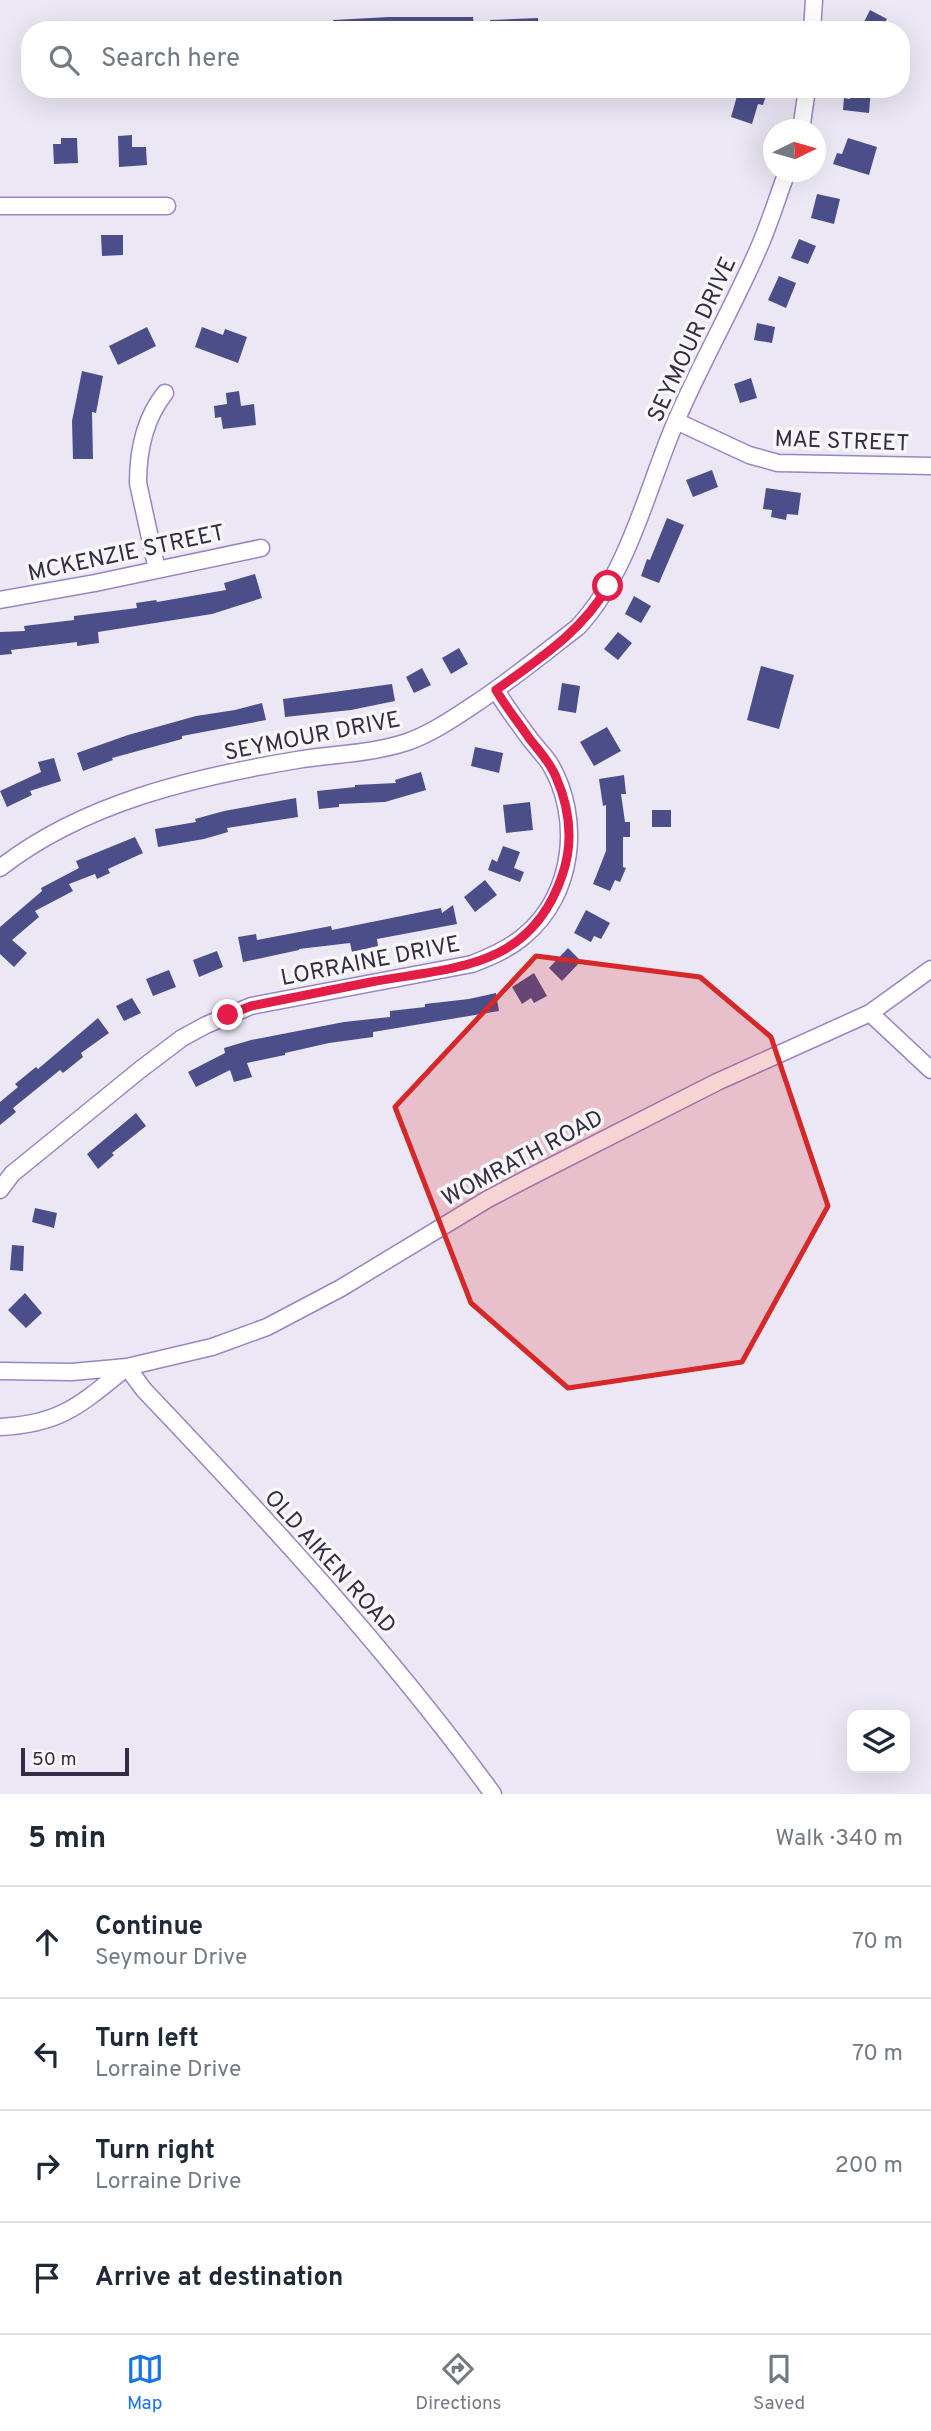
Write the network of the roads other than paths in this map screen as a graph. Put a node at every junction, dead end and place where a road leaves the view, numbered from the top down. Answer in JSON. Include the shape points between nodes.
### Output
{"nodes":[{"id":1,"x":814,"y":0,"type":"edge"},
{"id":2,"x":813,"y":21,"type":"edge"},
{"id":3,"x":806,"y":98,"type":"edge"},
{"id":4,"x":803,"y":119,"type":"edge"},
{"id":5,"x":783,"y":182,"type":"edge"},
{"id":6,"x":0,"y":206,"type":"edge"},
{"id":7,"x":167,"y":206,"type":"dead end"},
{"id":8,"x":165,"y":393,"type":"dead end"},
{"id":9,"x":676,"y":421,"type":"junction"},
{"id":10,"x":931,"y":466,"type":"edge"},
{"id":11,"x":261,"y":548,"type":"dead end"},
{"id":12,"x":157,"y":570,"type":"junction"},
{"id":13,"x":0,"y":600,"type":"edge"},
{"id":14,"x":496,"y":690,"type":"junction"},
{"id":15,"x":0,"y":868,"type":"edge"},
{"id":16,"x":931,"y":969,"type":"edge"},
{"id":17,"x":870,"y":1013,"type":"junction"},
{"id":18,"x":931,"y":1070,"type":"edge"},
{"id":19,"x":0,"y":1190,"type":"edge"},
{"id":20,"x":127,"y":1367,"type":"junction"},
{"id":21,"x":0,"y":1371,"type":"edge"},
{"id":22,"x":0,"y":1427,"type":"edge"},
{"id":23,"x":493,"y":1794,"type":"edge"}],
"edges":[{"from":1,"to":2,"type":"street"},
{"from":3,"to":4,"type":"street"},
{"from":5,"to":9,"type":"street","name":"SEYMOUR DRIVE","via":[[758,250]]},
{"from":6,"to":7,"type":"street"},
{"from":8,"to":12,"type":"street","via":[[150,415],[138,472]]},
{"from":9,"to":10,"type":"street","name":"MAE STREET","via":[[748,455],[778,463]]},
{"from":9,"to":14,"type":"street","name":"SEYMOUR DRIVE","via":[[644,509],[600,601],[578,627]]},
{"from":11,"to":12,"type":"street","name":"MCKENZIE STREET"},
{"from":12,"to":13,"type":"street","name":"MCKENZIE STREET"},
{"from":14,"to":15,"type":"street","name":"SEYMOUR DRIVE","via":[[407,742],[199,780],[99,811],[46,836]]},
{"from":14,"to":19,"type":"street","name":"LORRAINE DRIVE","via":[[551,765],[569,820],[565,868],[555,898],[526,935],[472,964],[251,1006],[206,1025],[110,1094],[12,1174]]},
{"from":16,"to":17,"type":"street","name":"WOMRATH ROAD"},
{"from":17,"to":18,"type":"street"},
{"from":17,"to":20,"type":"street","name":"WOMRATH ROAD","via":[[717,1082],[488,1199],[267,1327],[212,1347]]},
{"from":20,"to":21,"type":"street","name":"WOMRATH ROAD"},
{"from":20,"to":22,"type":"street","via":[[60,1415],[30,1425]]},
{"from":20,"to":23,"type":"street","name":"OLD AIKEN ROAD","via":[[351,1616]]}]}
